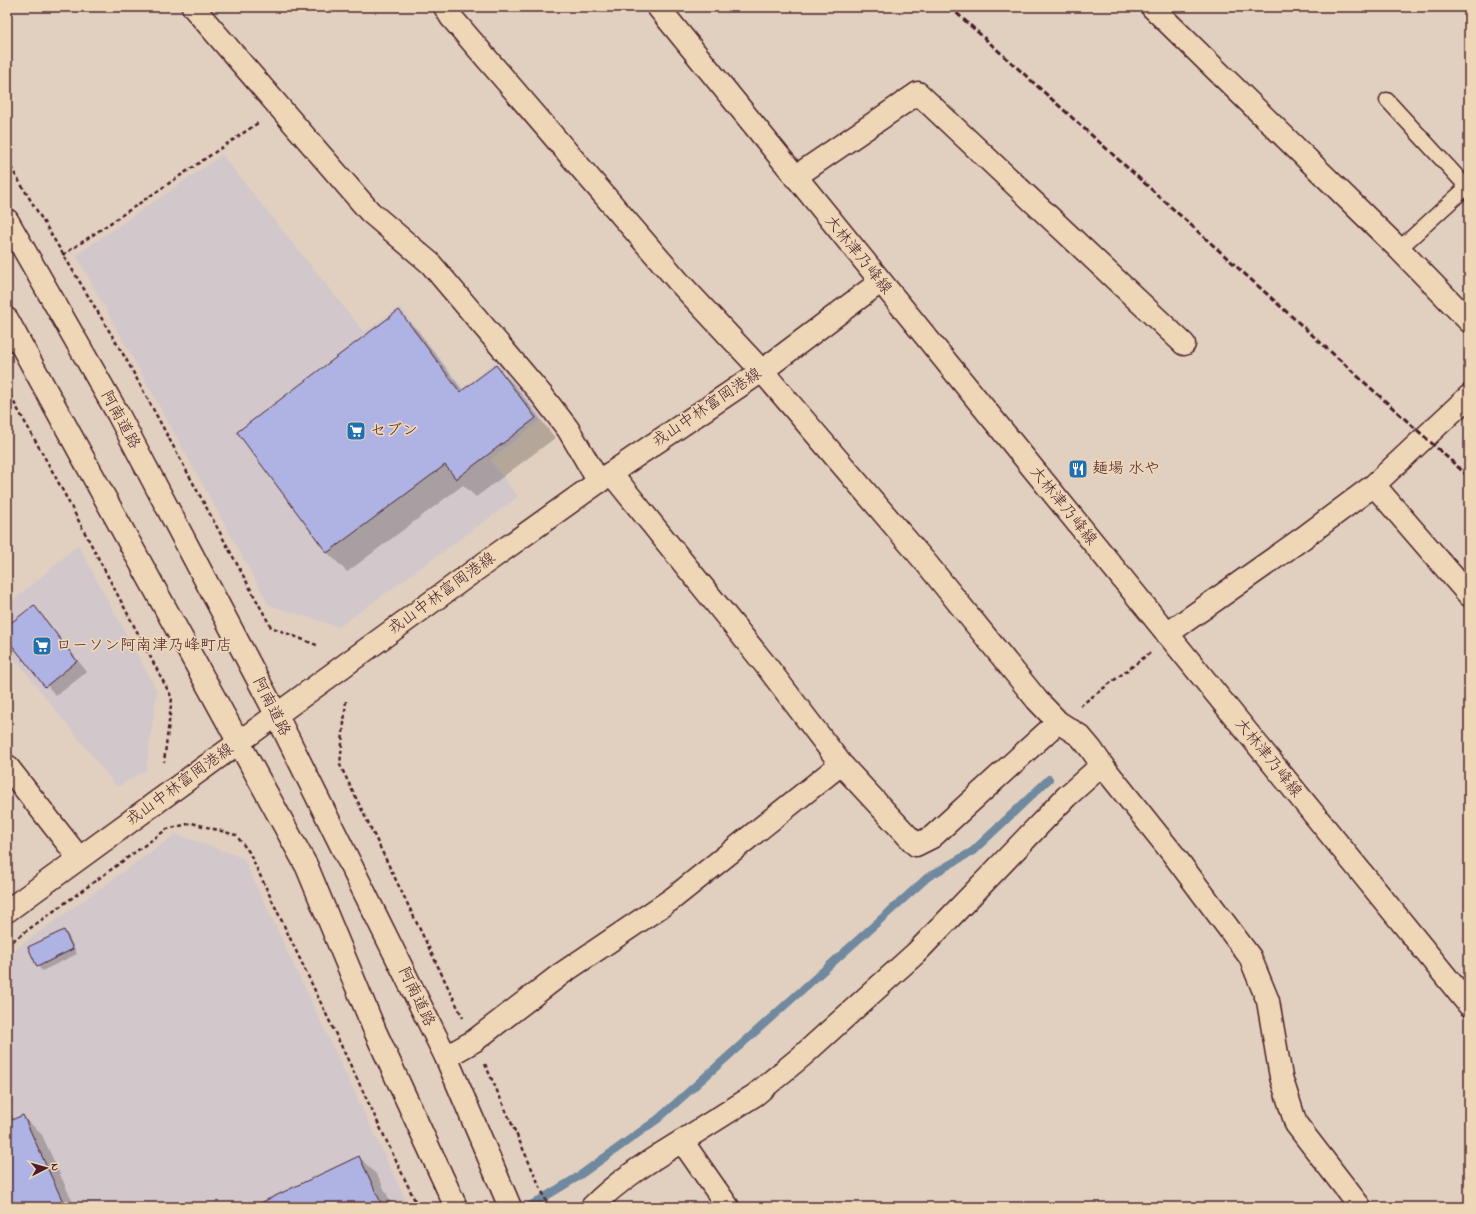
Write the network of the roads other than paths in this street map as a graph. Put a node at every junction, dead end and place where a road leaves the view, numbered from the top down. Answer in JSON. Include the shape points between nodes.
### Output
{"nodes":[{"id":1,"x":193,"y":7,"type":"edge"},
{"id":2,"x":445,"y":7,"type":"edge"},
{"id":3,"x":658,"y":7,"type":"edge"},
{"id":4,"x":1152,"y":7,"type":"edge"},
{"id":5,"x":1387,"y":100,"type":"dead end"},
{"id":6,"x":795,"y":176,"type":"junction"},
{"id":7,"x":7,"y":220,"type":"edge"},
{"id":8,"x":1399,"y":249,"type":"junction"},
{"id":9,"x":880,"y":282,"type":"junction"},
{"id":10,"x":7,"y":319,"type":"edge"},
{"id":11,"x":1469,"y":321,"type":"edge"},
{"id":12,"x":1184,"y":344,"type":"dead end"},
{"id":13,"x":762,"y":371,"type":"junction"},
{"id":14,"x":1469,"y":396,"type":"edge"},
{"id":15,"x":605,"y":477,"type":"junction"},
{"id":16,"x":1374,"y":484,"type":"junction"},
{"id":17,"x":1469,"y":595,"type":"edge"},
{"id":18,"x":1167,"y":634,"type":"junction"},
{"id":19,"x":276,"y":714,"type":"junction"},
{"id":20,"x":1058,"y":722,"type":"junction"},
{"id":21,"x":239,"y":743,"type":"junction"},
{"id":22,"x":842,"y":764,"type":"junction"},
{"id":23,"x":1102,"y":765,"type":"junction"},
{"id":24,"x":7,"y":766,"type":"edge"},
{"id":25,"x":79,"y":858,"type":"junction"},
{"id":26,"x":7,"y":911,"type":"edge"},
{"id":27,"x":1469,"y":1005,"type":"edge"},
{"id":28,"x":446,"y":1057,"type":"junction"},
{"id":29,"x":682,"y":1141,"type":"junction"},
{"id":30,"x":506,"y":1198,"type":"edge"},
{"id":31,"x":456,"y":1207,"type":"edge"},
{"id":32,"x":592,"y":1207,"type":"edge"},
{"id":33,"x":728,"y":1207,"type":"edge"},
{"id":34,"x":1360,"y":1207,"type":"edge"}],
"edges":[{"from":1,"to":15,"type":"main road","via":[[370,212],[430,263],[531,382]]},
{"from":2,"to":13,"type":"main road","via":[[678,281]]},
{"from":3,"to":6,"type":"main road","name":"大林津乃峰線"},
{"from":4,"to":8,"type":"main road"},
{"from":5,"to":8,"type":"lane","via":[[1467,187]]},
{"from":6,"to":9,"type":"main road","name":"大林津乃峰線"},
{"from":6,"to":12,"type":"main road","via":[[918,93]]},
{"from":7,"to":19,"type":"main road","name":"阿南道路","via":[[118,414]]},
{"from":8,"to":11,"type":"main road"},
{"from":9,"to":13,"type":"main road","name":"戎山中林富岡港線"},
{"from":9,"to":18,"type":"main road","name":"大林津乃峰線"},
{"from":10,"to":21,"type":"main road"},
{"from":13,"to":15,"type":"main road","name":"戎山中林富岡港線"},
{"from":13,"to":20,"type":"main road"},
{"from":14,"to":16,"type":"main road"},
{"from":15,"to":19,"type":"main road","name":"戎山中林富岡港線"},
{"from":15,"to":22,"type":"main road","via":[[768,668]]},
{"from":16,"to":17,"type":"main road"},
{"from":16,"to":18,"type":"main road","via":[[1303,538]]},
{"from":18,"to":27,"type":"main road","name":"大林津乃峰線"},
{"from":19,"to":21,"type":"main road","name":"戎山中林富岡港線"},
{"from":19,"to":28,"type":"main road","name":"阿南道路"},
{"from":20,"to":22,"type":"main road","via":[[932,837],[916,845]]},
{"from":20,"to":23,"type":"main road","via":[[1080,736]]},
{"from":21,"to":25,"type":"main road","name":"戎山中林富岡港線"},
{"from":21,"to":31,"type":"main road","via":[[307,867],[376,1031]]},
{"from":22,"to":28,"type":"main road","via":[[672,899],[561,974],[474,1041]]},
{"from":23,"to":29,"type":"main road","via":[[1066,796],[916,953],[802,1056],[755,1095]]},
{"from":23,"to":34,"type":"main road","via":[[1250,957],[1268,1001],[1281,1076],[1296,1124]]},
{"from":24,"to":25,"type":"main road"},
{"from":25,"to":26,"type":"main road","name":"戎山中林富岡港線"},
{"from":28,"to":30,"type":"main road","name":"阿南道路"},
{"from":29,"to":32,"type":"main road","via":[[641,1166]]},
{"from":29,"to":33,"type":"main road"}]}
